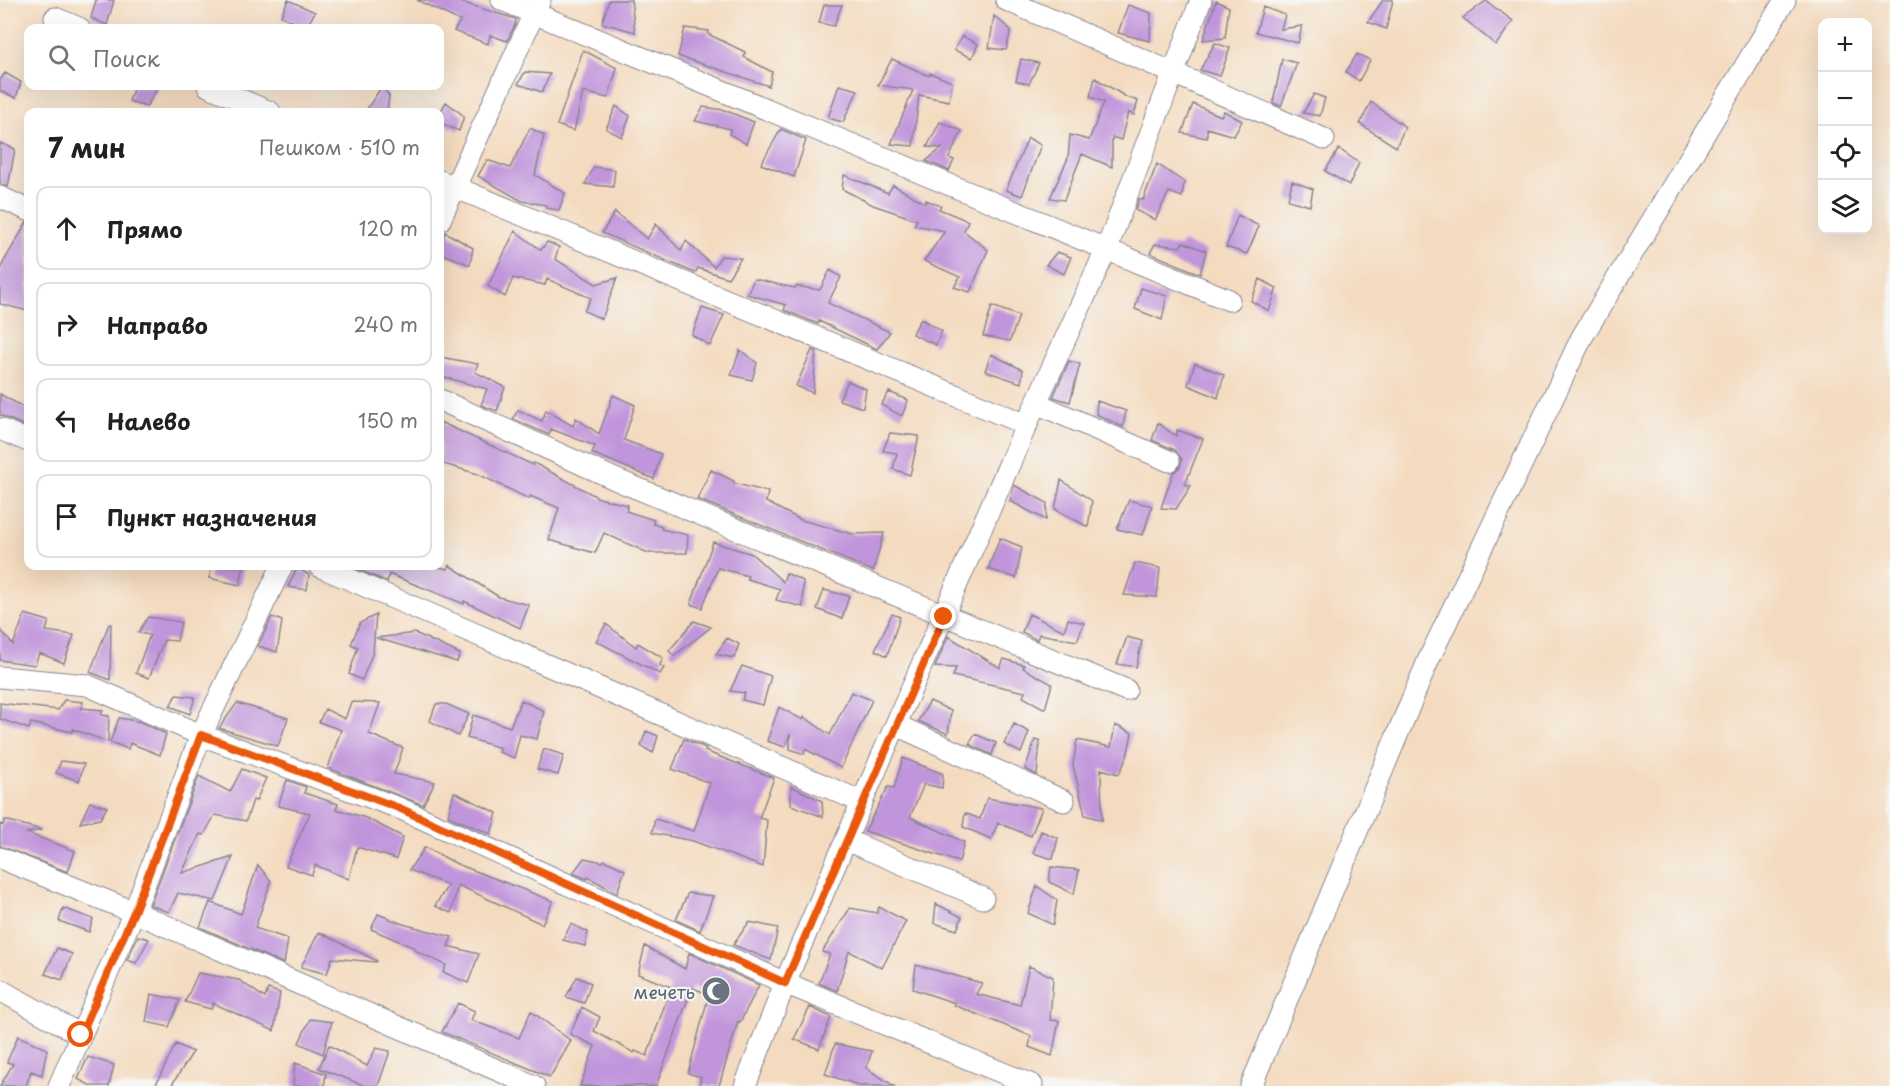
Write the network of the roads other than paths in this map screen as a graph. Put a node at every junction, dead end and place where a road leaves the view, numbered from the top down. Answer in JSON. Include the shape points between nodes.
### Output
{"nodes":[{"id":1,"x":502,"y":0,"type":"edge"},
{"id":2,"x":1006,"y":0,"type":"edge"},
{"id":3,"x":1201,"y":0,"type":"edge"},
{"id":4,"x":1785,"y":0,"type":"edge"},
{"id":5,"x":537,"y":7,"type":"edge"},
{"id":6,"x":55,"y":18,"type":"dead end"},
{"id":7,"x":69,"y":24,"type":"edge"},
{"id":8,"x":1172,"y":71,"type":"junction"},
{"id":9,"x":218,"y":90,"type":"edge"},
{"id":10,"x":260,"y":108,"type":"edge"},
{"id":11,"x":1324,"y":139,"type":"dead end"},
{"id":12,"x":448,"y":184,"type":"edge"},
{"id":13,"x":0,"y":197,"type":"edge"},
{"id":14,"x":444,"y":202,"type":"edge"},
{"id":15,"x":24,"y":208,"type":"edge"},
{"id":16,"x":1107,"y":248,"type":"junction"},
{"id":17,"x":1229,"y":300,"type":"dead end"},
{"id":18,"x":444,"y":402,"type":"edge"},
{"id":19,"x":1036,"y":403,"type":"junction"},
{"id":20,"x":1027,"y":425,"type":"junction"},
{"id":21,"x":0,"y":429,"type":"edge"},
{"id":22,"x":24,"y":439,"type":"edge"},
{"id":23,"x":1169,"y":461,"type":"dead end"},
{"id":24,"x":280,"y":570,"type":"edge"},
{"id":25,"x":328,"y":570,"type":"edge"},
{"id":26,"x":944,"y":617,"type":"junction"},
{"id":27,"x":0,"y":677,"type":"edge"},
{"id":28,"x":1126,"y":690,"type":"dead end"},
{"id":29,"x":896,"y":725,"type":"junction"},
{"id":30,"x":201,"y":735,"type":"junction"},
{"id":31,"x":1064,"y":801,"type":"dead end"},
{"id":32,"x":862,"y":802,"type":"junction"},
{"id":33,"x":846,"y":840,"type":"junction"},
{"id":34,"x":0,"y":858,"type":"edge"},
{"id":35,"x":983,"y":898,"type":"dead end"},
{"id":36,"x":134,"y":912,"type":"junction"},
{"id":37,"x":785,"y":983,"type":"junction"},
{"id":38,"x":0,"y":990,"type":"edge"},
{"id":39,"x":81,"y":1035,"type":"junction"},
{"id":40,"x":1032,"y":1085,"type":"edge"},
{"id":41,"x":60,"y":1086,"type":"edge"},
{"id":42,"x":534,"y":1086,"type":"edge"},
{"id":43,"x":745,"y":1086,"type":"edge"},
{"id":44,"x":1251,"y":1086,"type":"edge"}],
"edges":[{"from":1,"to":5,"type":"street"},
{"from":2,"to":8,"type":"street"},
{"from":3,"to":8,"type":"street"},
{"from":4,"to":44,"type":"street","via":[[1582,337],[1428,661]]},
{"from":5,"to":12,"type":"street"},
{"from":5,"to":16,"type":"street"},
{"from":6,"to":7,"type":"street"},
{"from":8,"to":11,"type":"street"},
{"from":8,"to":16,"type":"street"},
{"from":9,"to":10,"type":"street"},
{"from":12,"to":14,"type":"street"},
{"from":12,"to":20,"type":"street"},
{"from":13,"to":15,"type":"street"},
{"from":16,"to":17,"type":"street"},
{"from":16,"to":19,"type":"street"},
{"from":18,"to":26,"type":"street","via":[[616,480]]},
{"from":19,"to":20,"type":"street"},
{"from":19,"to":23,"type":"street"},
{"from":20,"to":26,"type":"street"},
{"from":21,"to":22,"type":"street"},
{"from":24,"to":30,"type":"street"},
{"from":25,"to":32,"type":"street"},
{"from":26,"to":28,"type":"street"},
{"from":26,"to":29,"type":"street"},
{"from":27,"to":30,"type":"street","via":[[87,685]]},
{"from":29,"to":31,"type":"street"},
{"from":29,"to":32,"type":"street"},
{"from":30,"to":36,"type":"street"},
{"from":30,"to":37,"type":"street","via":[[399,808]]},
{"from":32,"to":33,"type":"street"},
{"from":33,"to":35,"type":"street"},
{"from":33,"to":37,"type":"street"},
{"from":34,"to":36,"type":"street"},
{"from":36,"to":39,"type":"street"},
{"from":36,"to":42,"type":"street"},
{"from":37,"to":40,"type":"street"},
{"from":37,"to":43,"type":"street"},
{"from":38,"to":39,"type":"street"},
{"from":39,"to":41,"type":"street"}]}
